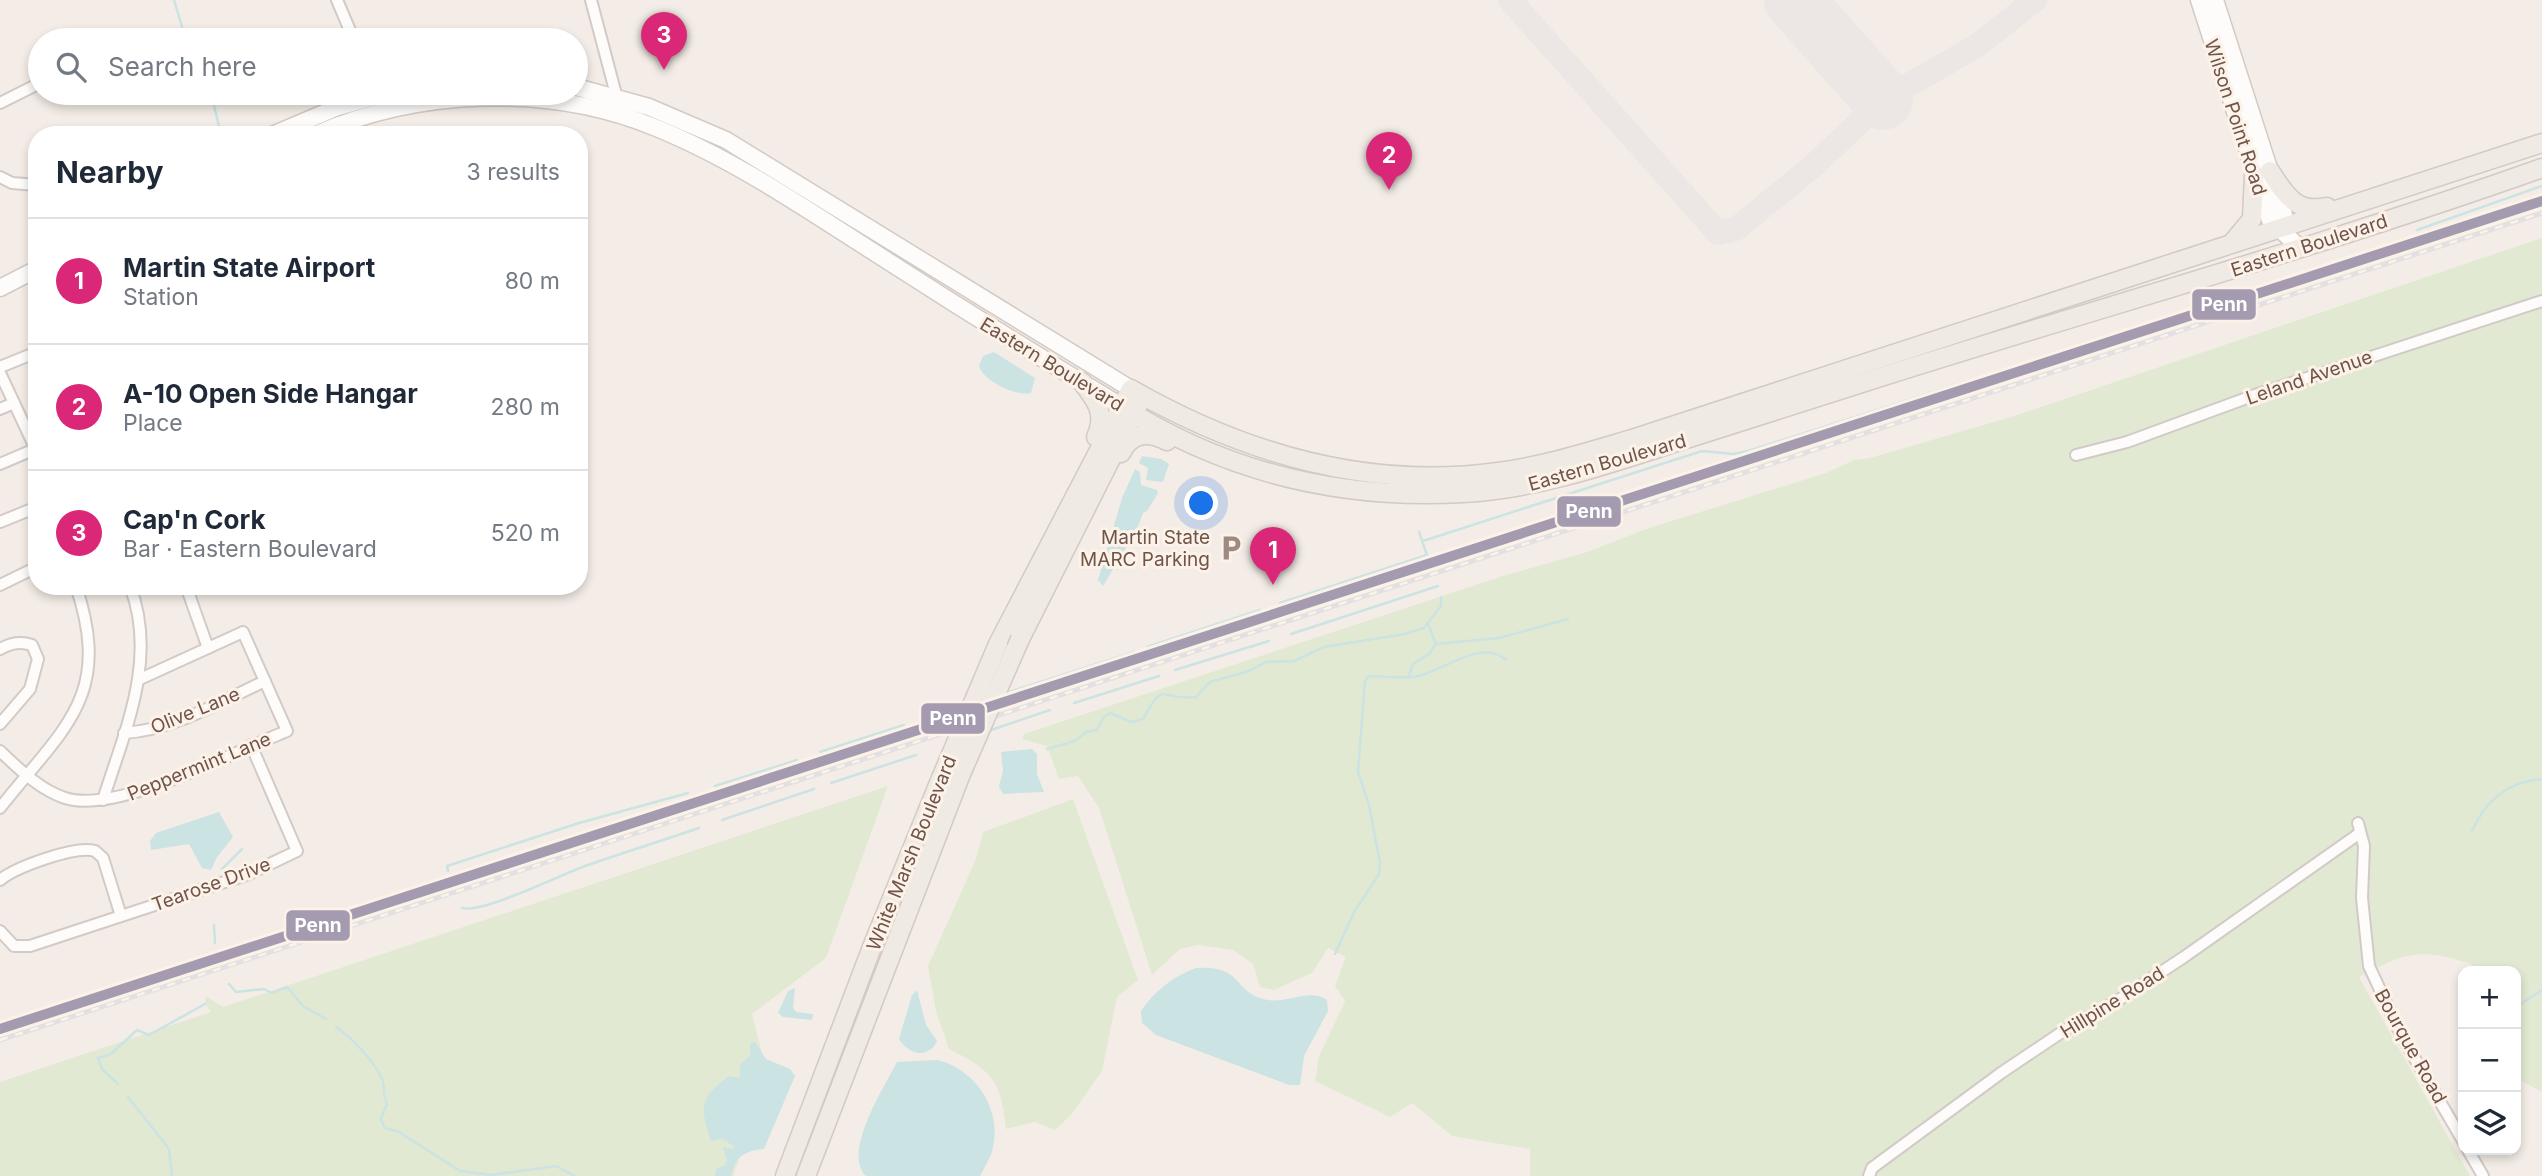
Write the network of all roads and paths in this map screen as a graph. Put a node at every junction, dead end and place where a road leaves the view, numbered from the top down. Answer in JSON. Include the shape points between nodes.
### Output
{"nodes":[{"id":1,"x":337,"y":0,"type":"edge"},
{"id":2,"x":591,"y":0,"type":"edge"},
{"id":3,"x":2199,"y":0,"type":"edge"},
{"id":4,"x":2215,"y":0,"type":"edge"},
{"id":5,"x":349,"y":28,"type":"edge"},
{"id":6,"x":28,"y":89,"type":"edge"},
{"id":7,"x":588,"y":91,"type":"edge"},
{"id":8,"x":618,"y":97,"type":"junction"},
{"id":9,"x":0,"y":103,"type":"edge"},
{"id":10,"x":345,"y":105,"type":"edge"},
{"id":11,"x":378,"y":105,"type":"edge"},
{"id":12,"x":416,"y":105,"type":"edge"},
{"id":13,"x":564,"y":105,"type":"edge"},
{"id":14,"x":378,"y":113,"type":"junction"},
{"id":15,"x":619,"y":116,"type":"junction"},
{"id":16,"x":293,"y":126,"type":"edge"},
{"id":17,"x":340,"y":126,"type":"edge"},
{"id":18,"x":2542,"y":143,"type":"edge"},
{"id":19,"x":2542,"y":167,"type":"edge"},
{"id":20,"x":2262,"y":172,"type":"junction"},
{"id":21,"x":0,"y":177,"type":"edge"},
{"id":22,"x":28,"y":184,"type":"edge"},
{"id":23,"x":2378,"y":197,"type":"junction"},
{"id":24,"x":2279,"y":229,"type":"junction"},
{"id":25,"x":2231,"y":244,"type":"junction"},
{"id":26,"x":2300,"y":248,"type":"junction"},
{"id":27,"x":28,"y":274,"type":"edge"},
{"id":28,"x":0,"y":288,"type":"edge"},
{"id":29,"x":2542,"y":301,"type":"edge"},
{"id":30,"x":2007,"y":337,"type":"junction"},
{"id":31,"x":28,"y":356,"type":"edge"},
{"id":32,"x":0,"y":367,"type":"edge"},
{"id":33,"x":0,"y":373,"type":"edge"},
{"id":34,"x":1082,"y":383,"type":"junction"},
{"id":35,"x":1137,"y":392,"type":"junction"},
{"id":36,"x":14,"y":403,"type":"junction"},
{"id":37,"x":0,"y":409,"type":"edge"},
{"id":38,"x":1128,"y":410,"type":"junction"},
{"id":39,"x":28,"y":434,"type":"edge"},
{"id":40,"x":1195,"y":447,"type":"junction"},
{"id":41,"x":28,"y":454,"type":"edge"},
{"id":42,"x":2076,"y":455,"type":"dead end"},
{"id":43,"x":0,"y":464,"type":"edge"},
{"id":44,"x":1081,"y":480,"type":"junction"},
{"id":45,"x":28,"y":511,"type":"edge"},
{"id":46,"x":1080,"y":517,"type":"junction"},
{"id":47,"x":0,"y":522,"type":"edge"},
{"id":48,"x":28,"y":571,"type":"edge"},
{"id":49,"x":0,"y":585,"type":"edge"},
{"id":50,"x":79,"y":595,"type":"edge"},
{"id":51,"x":133,"y":595,"type":"edge"},
{"id":52,"x":189,"y":595,"type":"edge"},
{"id":53,"x":208,"y":648,"type":"junction"},
{"id":54,"x":0,"y":649,"type":"edge"},
{"id":55,"x":140,"y":679,"type":"junction"},
{"id":56,"x":265,"y":681,"type":"junction"},
{"id":57,"x":0,"y":724,"type":"edge"},
{"id":58,"x":124,"y":733,"type":"junction"},
{"id":59,"x":251,"y":745,"type":"junction"},
{"id":60,"x":0,"y":751,"type":"edge"},
{"id":61,"x":26,"y":775,"type":"junction"},
{"id":62,"x":103,"y":800,"type":"junction"},
{"id":63,"x":0,"y":808,"type":"edge"},
{"id":64,"x":2359,"y":828,"type":"joint"},
{"id":65,"x":0,"y":880,"type":"edge"},
{"id":66,"x":121,"y":916,"type":"junction"},
{"id":67,"x":0,"y":931,"type":"edge"},
{"id":68,"x":2458,"y":1132,"type":"edge"},
{"id":69,"x":2471,"y":1155,"type":"edge"},
{"id":70,"x":795,"y":1175,"type":"edge"},
{"id":71,"x":1869,"y":1176,"type":"edge"},
{"id":72,"x":2483,"y":1176,"type":"edge"}],
"edges":[{"from":1,"to":5,"type":"street"},
{"from":2,"to":8,"type":"street"},
{"from":3,"to":20,"type":"main road","name":"Wilson Point Road"},
{"from":4,"to":20,"type":"main road","name":"Wilson Point Road"},
{"from":6,"to":9,"type":"street"},
{"from":7,"to":8,"type":"main road","name":"Eastern Boulevard"},
{"from":8,"to":15,"type":"street"},
{"from":8,"to":35,"type":"main road","name":"Eastern Boulevard","via":[[674,116],[743,150]]},
{"from":10,"to":16,"type":"main road"},
{"from":11,"to":14,"type":"street"},
{"from":12,"to":14,"type":"main road","name":"Eastern Boulevard"},
{"from":13,"to":15,"type":"main road","name":"Eastern Boulevard"},
{"from":14,"to":17,"type":"main road","name":"Eastern Boulevard"},
{"from":15,"to":34,"type":"main road","name":"Eastern Boulevard","via":[[662,130],[729,163]]},
{"from":18,"to":23,"type":"main road","name":"Eastern Boulevard"},
{"from":19,"to":26,"type":"main road","name":"Eastern Boulevard"},
{"from":20,"to":23,"type":"main road","via":[[2288,199],[2304,208]]},
{"from":20,"to":24,"type":"main road","name":"Wilson Point Road","via":[[2270,220]]},
{"from":20,"to":25,"type":"main road","via":[[2252,219]]},
{"from":21,"to":22,"type":"street"},
{"from":23,"to":24,"type":"main road","name":"Eastern Boulevard"},
{"from":24,"to":25,"type":"main road","name":"Eastern Boulevard"},
{"from":24,"to":26,"type":"main road","name":"Wilson Point Road"},
{"from":24,"to":30,"type":"main road","via":[[2268,243],[2034,323]]},
{"from":25,"to":35,"type":"main road","name":"Eastern Boulevard","via":[[1619,443],[1496,472],[1392,475],[1305,462],[1221,435]]},
{"from":26,"to":30,"type":"main road","name":"Eastern Boulevard"},
{"from":27,"to":28,"type":"main road"},
{"from":29,"to":42,"type":"street","name":"Leland Avenue","via":[[2127,442]]},
{"from":30,"to":40,"type":"main road","name":"Eastern Boulevard","via":[[1596,468],[1507,488],[1410,495],[1339,489],[1280,477]]},
{"from":31,"to":32,"type":"street"},
{"from":33,"to":36,"type":"street"},
{"from":34,"to":38,"type":"main road","name":"Eastern Boulevard"},
{"from":34,"to":44,"type":"main road","via":[[1100,407],[1101,421]]},
{"from":35,"to":38,"type":"main road","name":"White Marsh Boulevard"},
{"from":36,"to":37,"type":"street"},
{"from":36,"to":39,"type":"street"},
{"from":38,"to":40,"type":"main road","name":"Eastern Boulevard"},
{"from":38,"to":44,"type":"main road","name":"White Marsh Boulevard"},
{"from":38,"to":46,"type":"main road","name":"White Marsh Boulevard"},
{"from":40,"to":46,"type":"main road","via":[[1180,448],[1146,435],[1131,438],[1092,508]]},
{"from":41,"to":43,"type":"street"},
{"from":44,"to":70,"type":"main road","name":"White Marsh Boulevard","bridge":true,"via":[[998,645],[941,778],[872,947]]},
{"from":45,"to":47,"type":"street"},
{"from":46,"to":70,"type":"main road","name":"White Marsh Boulevard","bridge":true,"via":[[961,774]]},
{"from":48,"to":49,"type":"street"},
{"from":50,"to":61,"type":"street","via":[[89,632],[85,689],[74,715]]},
{"from":51,"to":55,"type":"street","via":[[142,628]]},
{"from":52,"to":53,"type":"street"},
{"from":53,"to":55,"type":"street"},
{"from":53,"to":56,"type":"street","via":[[243,632]]},
{"from":54,"to":57,"type":"street","via":[[20,642],[32,645],[38,659],[36,675],[25,695]]},
{"from":55,"to":58,"type":"street"},
{"from":56,"to":58,"type":"street","name":"Olive Lane","via":[[156,729]]},
{"from":56,"to":59,"type":"street","name":"Peppermint Lane","via":[[287,731]]},
{"from":58,"to":62,"type":"street"},
{"from":59,"to":62,"type":"street","name":"Peppermint Lane","via":[[143,790]]},
{"from":59,"to":66,"type":"street","name":"Tearose Drive","via":[[297,851],[249,874]]},
{"from":60,"to":61,"type":"street","name":"Peppermint Lane"},
{"from":61,"to":62,"type":"street","name":"Peppermint Lane","via":[[64,798]]},
{"from":61,"to":63,"type":"street"},
{"from":64,"to":68,"type":"street","name":"Bourque Road","via":[[2364,846],[2362,898],[2369,966]]},
{"from":64,"to":71,"type":"street","name":"Hillpine Road","via":[[2184,957],[2001,1073],[1872,1168]]},
{"from":65,"to":66,"type":"street","via":[[78,850],[95,851],[103,858]]},
{"from":66,"to":67,"type":"street","name":"Tearose Drive","via":[[30,946],[14,946]]},
{"from":69,"to":72,"type":"street"}]}
